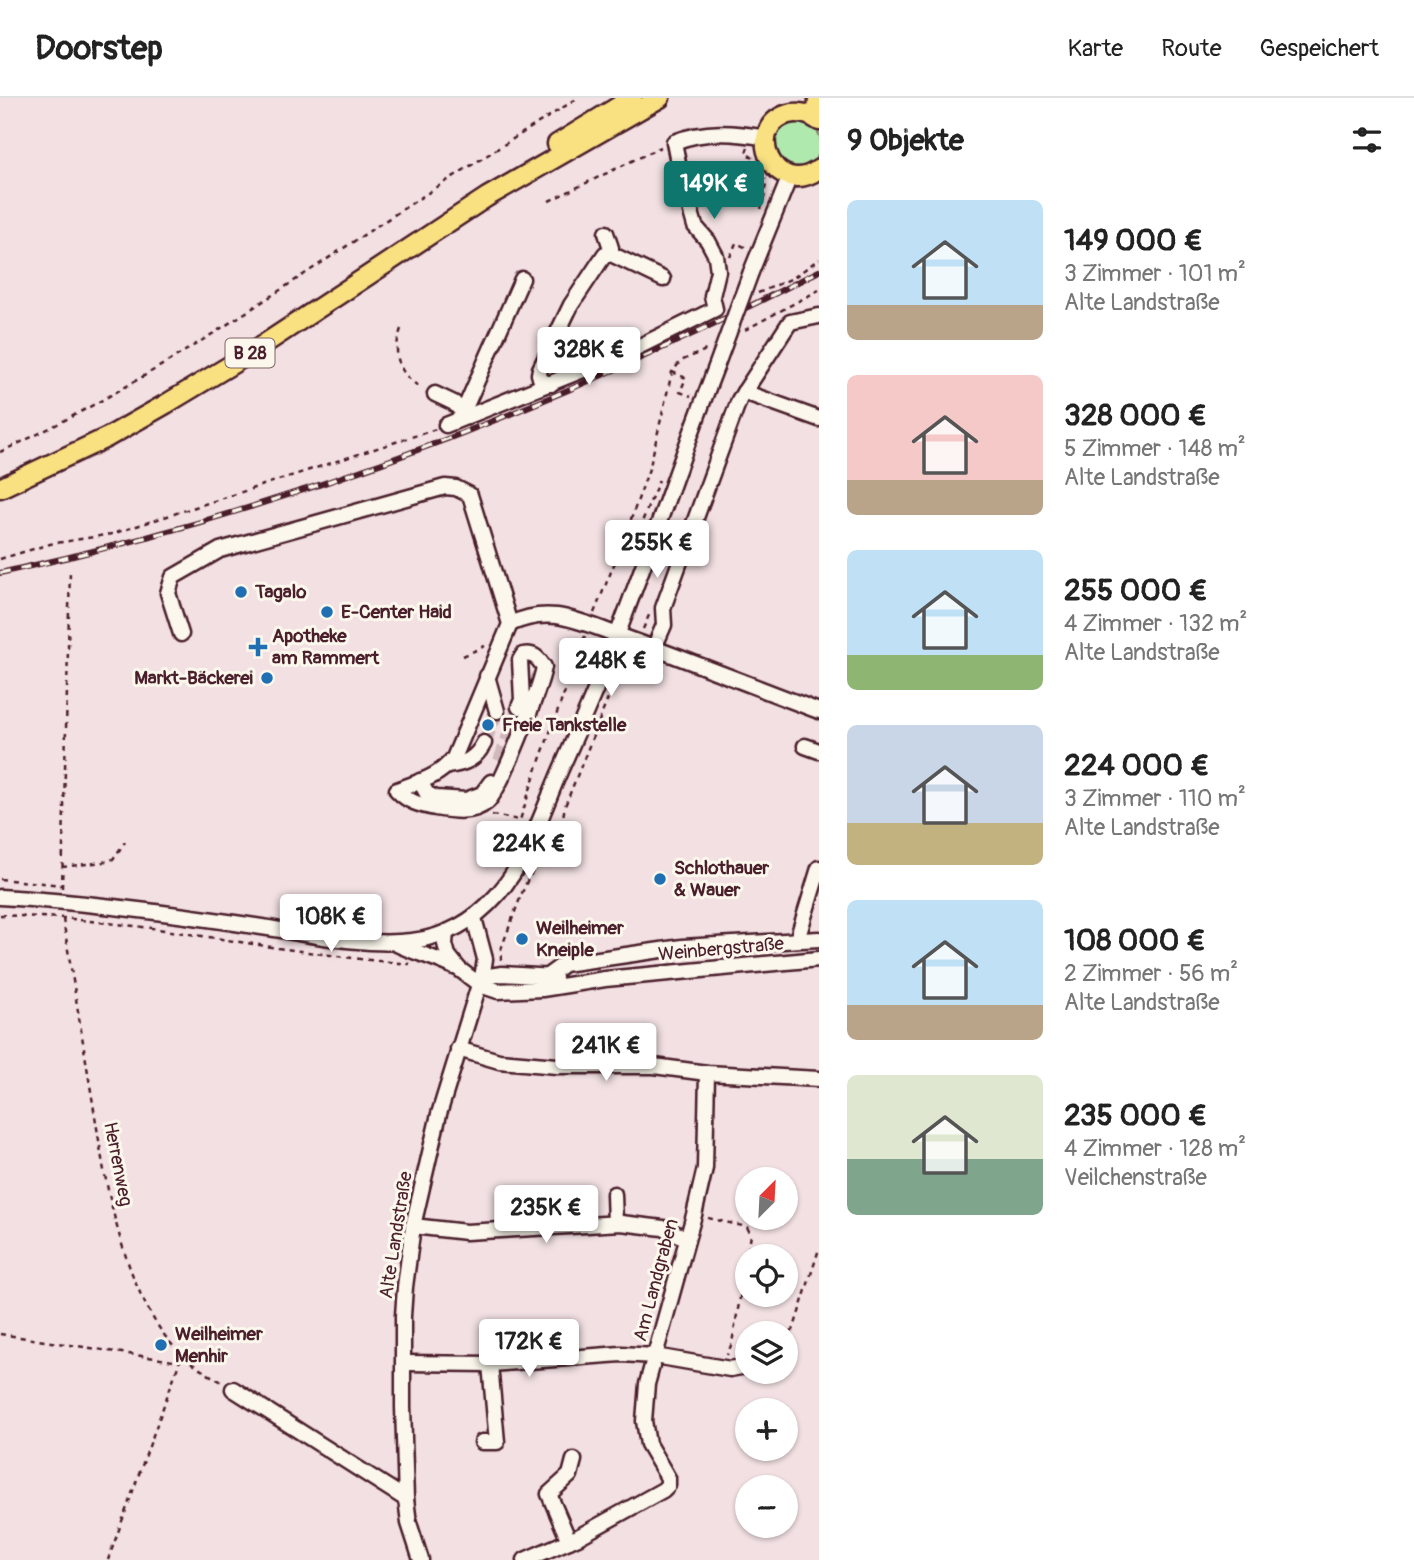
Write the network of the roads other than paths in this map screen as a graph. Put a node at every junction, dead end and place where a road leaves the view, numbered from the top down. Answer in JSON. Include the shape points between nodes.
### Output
{"nodes":[{"id":1,"x":632,"y":98,"type":"edge"},
{"id":2,"x":660,"y":98,"type":"edge"},
{"id":3,"x":818,"y":98,"type":"edge"},
{"id":4,"x":799,"y":105,"type":"edge"},
{"id":5,"x":818,"y":120,"type":"edge"},
{"id":6,"x":759,"y":137,"type":"junction"},
{"id":7,"x":819,"y":169,"type":"edge"},
{"id":8,"x":790,"y":176,"type":"junction"},
{"id":9,"x":487,"y":197,"type":"junction"},
{"id":10,"x":606,"y":233,"type":"dead end"},
{"id":11,"x":611,"y":254,"type":"junction"},
{"id":12,"x":522,"y":279,"type":"dead end"},
{"id":13,"x":663,"y":279,"type":"dead end"},
{"id":14,"x":819,"y":316,"type":"edge"},
{"id":15,"x":551,"y":384,"type":"junction"},
{"id":16,"x":744,"y":392,"type":"junction"},
{"id":17,"x":435,"y":394,"type":"road end"},
{"id":18,"x":467,"y":418,"type":"junction"},
{"id":19,"x":819,"y":419,"type":"edge"},
{"id":20,"x":446,"y":425,"type":"road end"},
{"id":21,"x":0,"y":488,"type":"edge"},
{"id":22,"x":510,"y":624,"type":"junction"},
{"id":23,"x":181,"y":634,"type":"dead end"},
{"id":24,"x":624,"y":637,"type":"junction"},
{"id":25,"x":654,"y":648,"type":"junction"},
{"id":26,"x":487,"y":676,"type":"junction"},
{"id":27,"x":519,"y":707,"type":"tunnel mouth"},
{"id":28,"x":497,"y":711,"type":"tunnel mouth"},
{"id":29,"x":819,"y":711,"type":"edge"},
{"id":30,"x":484,"y":743,"type":"tunnel mouth"},
{"id":31,"x":500,"y":761,"type":"tunnel mouth"},
{"id":32,"x":447,"y":766,"type":"junction"},
{"id":33,"x":419,"y":781,"type":"junction"},
{"id":34,"x":819,"y":868,"type":"edge"},
{"id":35,"x":0,"y":897,"type":"edge"},
{"id":36,"x":474,"y":918,"type":"junction"},
{"id":37,"x":446,"y":932,"type":"junction"},
{"id":38,"x":819,"y":939,"type":"edge"},
{"id":39,"x":797,"y":940,"type":"junction"},
{"id":40,"x":394,"y":943,"type":"junction"},
{"id":41,"x":682,"y":947,"type":"junction"},
{"id":42,"x":485,"y":959,"type":"junction"},
{"id":43,"x":819,"y":959,"type":"edge"},
{"id":44,"x":459,"y":969,"type":"junction"},
{"id":45,"x":681,"y":972,"type":"junction"},
{"id":46,"x":502,"y":974,"type":"junction"},
{"id":47,"x":546,"y":977,"type":"junction"},
{"id":48,"x":605,"y":979,"type":"junction"},
{"id":49,"x":480,"y":985,"type":"junction"},
{"id":50,"x":458,"y":1049,"type":"junction"},
{"id":51,"x":707,"y":1073,"type":"junction"},
{"id":52,"x":819,"y":1079,"type":"edge"},
{"id":53,"x":614,"y":1194,"type":"dead end"},
{"id":54,"x":573,"y":1196,"type":"dead end"},
{"id":55,"x":615,"y":1223,"type":"junction"},
{"id":56,"x":578,"y":1225,"type":"junction"},
{"id":57,"x":413,"y":1226,"type":"junction"},
{"id":58,"x":686,"y":1238,"type":"junction"},
{"id":59,"x":655,"y":1356,"type":"junction"},
{"id":60,"x":404,"y":1363,"type":"junction"},
{"id":61,"x":490,"y":1364,"type":"junction"},
{"id":62,"x":735,"y":1369,"type":"edge"},
{"id":63,"x":233,"y":1388,"type":"road end"},
{"id":64,"x":482,"y":1442,"type":"dead end"},
{"id":65,"x":573,"y":1460,"type":"dead end"},
{"id":66,"x":406,"y":1499,"type":"junction"},
{"id":67,"x":569,"y":1541,"type":"junction"},
{"id":68,"x":421,"y":1560,"type":"edge"},
{"id":69,"x":525,"y":1560,"type":"edge"}],
"edges":[{"from":1,"to":9,"type":"main road","number":"B 28","via":[[537,157]]},
{"from":2,"to":9,"type":"main road","number":"B 28"},
{"from":3,"to":5,"type":"main road"},
{"from":4,"to":5,"type":"main road"},
{"from":4,"to":6,"type":"main road"},
{"from":6,"to":8,"type":"main road","via":[[771,162]]},
{"from":6,"to":15,"type":"street","via":[[722,132],[674,142],[695,226],[716,256],[715,309]]},
{"from":7,"to":8,"type":"main road","via":[[804,177]]},
{"from":8,"to":24,"type":"street","bridge":true,"via":[[689,437]]},
{"from":9,"to":21,"type":"main road","number":"B 28","via":[[178,397],[108,437]]},
{"from":10,"to":11,"type":"street"},
{"from":11,"to":13,"type":"street"},
{"from":11,"to":15,"type":"street","via":[[605,254],[580,291],[540,369],[541,381]]},
{"from":12,"to":18,"type":"street","via":[[465,408]]},
{"from":14,"to":16,"type":"street","via":[[790,322]]},
{"from":15,"to":18,"type":"street"},
{"from":16,"to":19,"type":"street"},
{"from":16,"to":25,"type":"street","via":[[663,608],[664,625]]},
{"from":17,"to":18,"type":"street","via":[[454,403]]},
{"from":18,"to":20,"type":"street"},
{"from":22,"to":23,"type":"street","via":[[470,495],[445,487],[220,550],[173,577],[168,593]]},
{"from":22,"to":24,"type":"street","via":[[525,617],[555,616]]},
{"from":22,"to":26,"type":"street"},
{"from":24,"to":25,"type":"street"},
{"from":24,"to":36,"type":"street","via":[[590,703],[529,845],[498,895]]},
{"from":25,"to":29,"type":"street"},
{"from":26,"to":28,"type":"street"},
{"from":26,"to":32,"type":"street"},
{"from":27,"to":33,"type":"street","via":[[520,660],[531,655],[544,667],[542,677],[497,787],[485,804],[453,811],[421,805],[397,790]]},
{"from":30,"to":32,"type":"street","via":[[479,754],[468,761]]},
{"from":31,"to":33,"type":"street","via":[[482,794],[466,800],[436,798],[427,794]]},
{"from":32,"to":33,"type":"street"},
{"from":34,"to":39,"type":"street"},
{"from":35,"to":40,"type":"street"},
{"from":36,"to":37,"type":"street"},
{"from":36,"to":42,"type":"street","name":"Alte Landstraße"},
{"from":37,"to":40,"type":"street"},
{"from":37,"to":44,"type":"street","via":[[448,955]]},
{"from":38,"to":39,"type":"street"},
{"from":39,"to":41,"type":"street"},
{"from":40,"to":44,"type":"street"},
{"from":41,"to":45,"type":"street"},
{"from":41,"to":47,"type":"street","via":[[564,964]]},
{"from":42,"to":46,"type":"street"},
{"from":42,"to":49,"type":"street","name":"Alte Landstraße"},
{"from":43,"to":45,"type":"street","name":"Weinbergstraße"},
{"from":44,"to":49,"type":"street"},
{"from":45,"to":48,"type":"street","name":"Weinbergstraße"},
{"from":46,"to":47,"type":"street"},
{"from":46,"to":49,"type":"street","via":[[489,976]]},
{"from":47,"to":48,"type":"street"},
{"from":48,"to":49,"type":"street","via":[[542,989],[498,991]]},
{"from":49,"to":50,"type":"street","name":"Alte Landstraße"},
{"from":50,"to":51,"type":"street","via":[[499,1061],[654,1066]]},
{"from":50,"to":57,"type":"street","name":"Alte Landstraße"},
{"from":51,"to":52,"type":"street"},
{"from":51,"to":58,"type":"street","name":"Am Landgraben","via":[[705,1168]]},
{"from":53,"to":55,"type":"street"},
{"from":54,"to":56,"type":"street"},
{"from":55,"to":56,"type":"street"},
{"from":55,"to":58,"type":"street","via":[[663,1228]]},
{"from":56,"to":57,"type":"street","via":[[466,1231]]},
{"from":57,"to":60,"type":"street","name":"Alte Landstraße","via":[[404,1287]]},
{"from":58,"to":59,"type":"street","name":"Am Landgraben"},
{"from":59,"to":61,"type":"street","via":[[621,1354]]},
{"from":59,"to":62,"type":"street"},
{"from":59,"to":67,"type":"street","name":"Am Landgraben","via":[[644,1421],[648,1444],[668,1485]]},
{"from":60,"to":61,"type":"street"},
{"from":60,"to":66,"type":"street","name":"Alte Landstraße"},
{"from":61,"to":64,"type":"street","via":[[497,1442]]},
{"from":63,"to":66,"type":"street"},
{"from":65,"to":67,"type":"street","via":[[570,1475],[549,1494]]},
{"from":66,"to":68,"type":"street","name":"Alte Landstraße"},
{"from":67,"to":69,"type":"street"}]}
